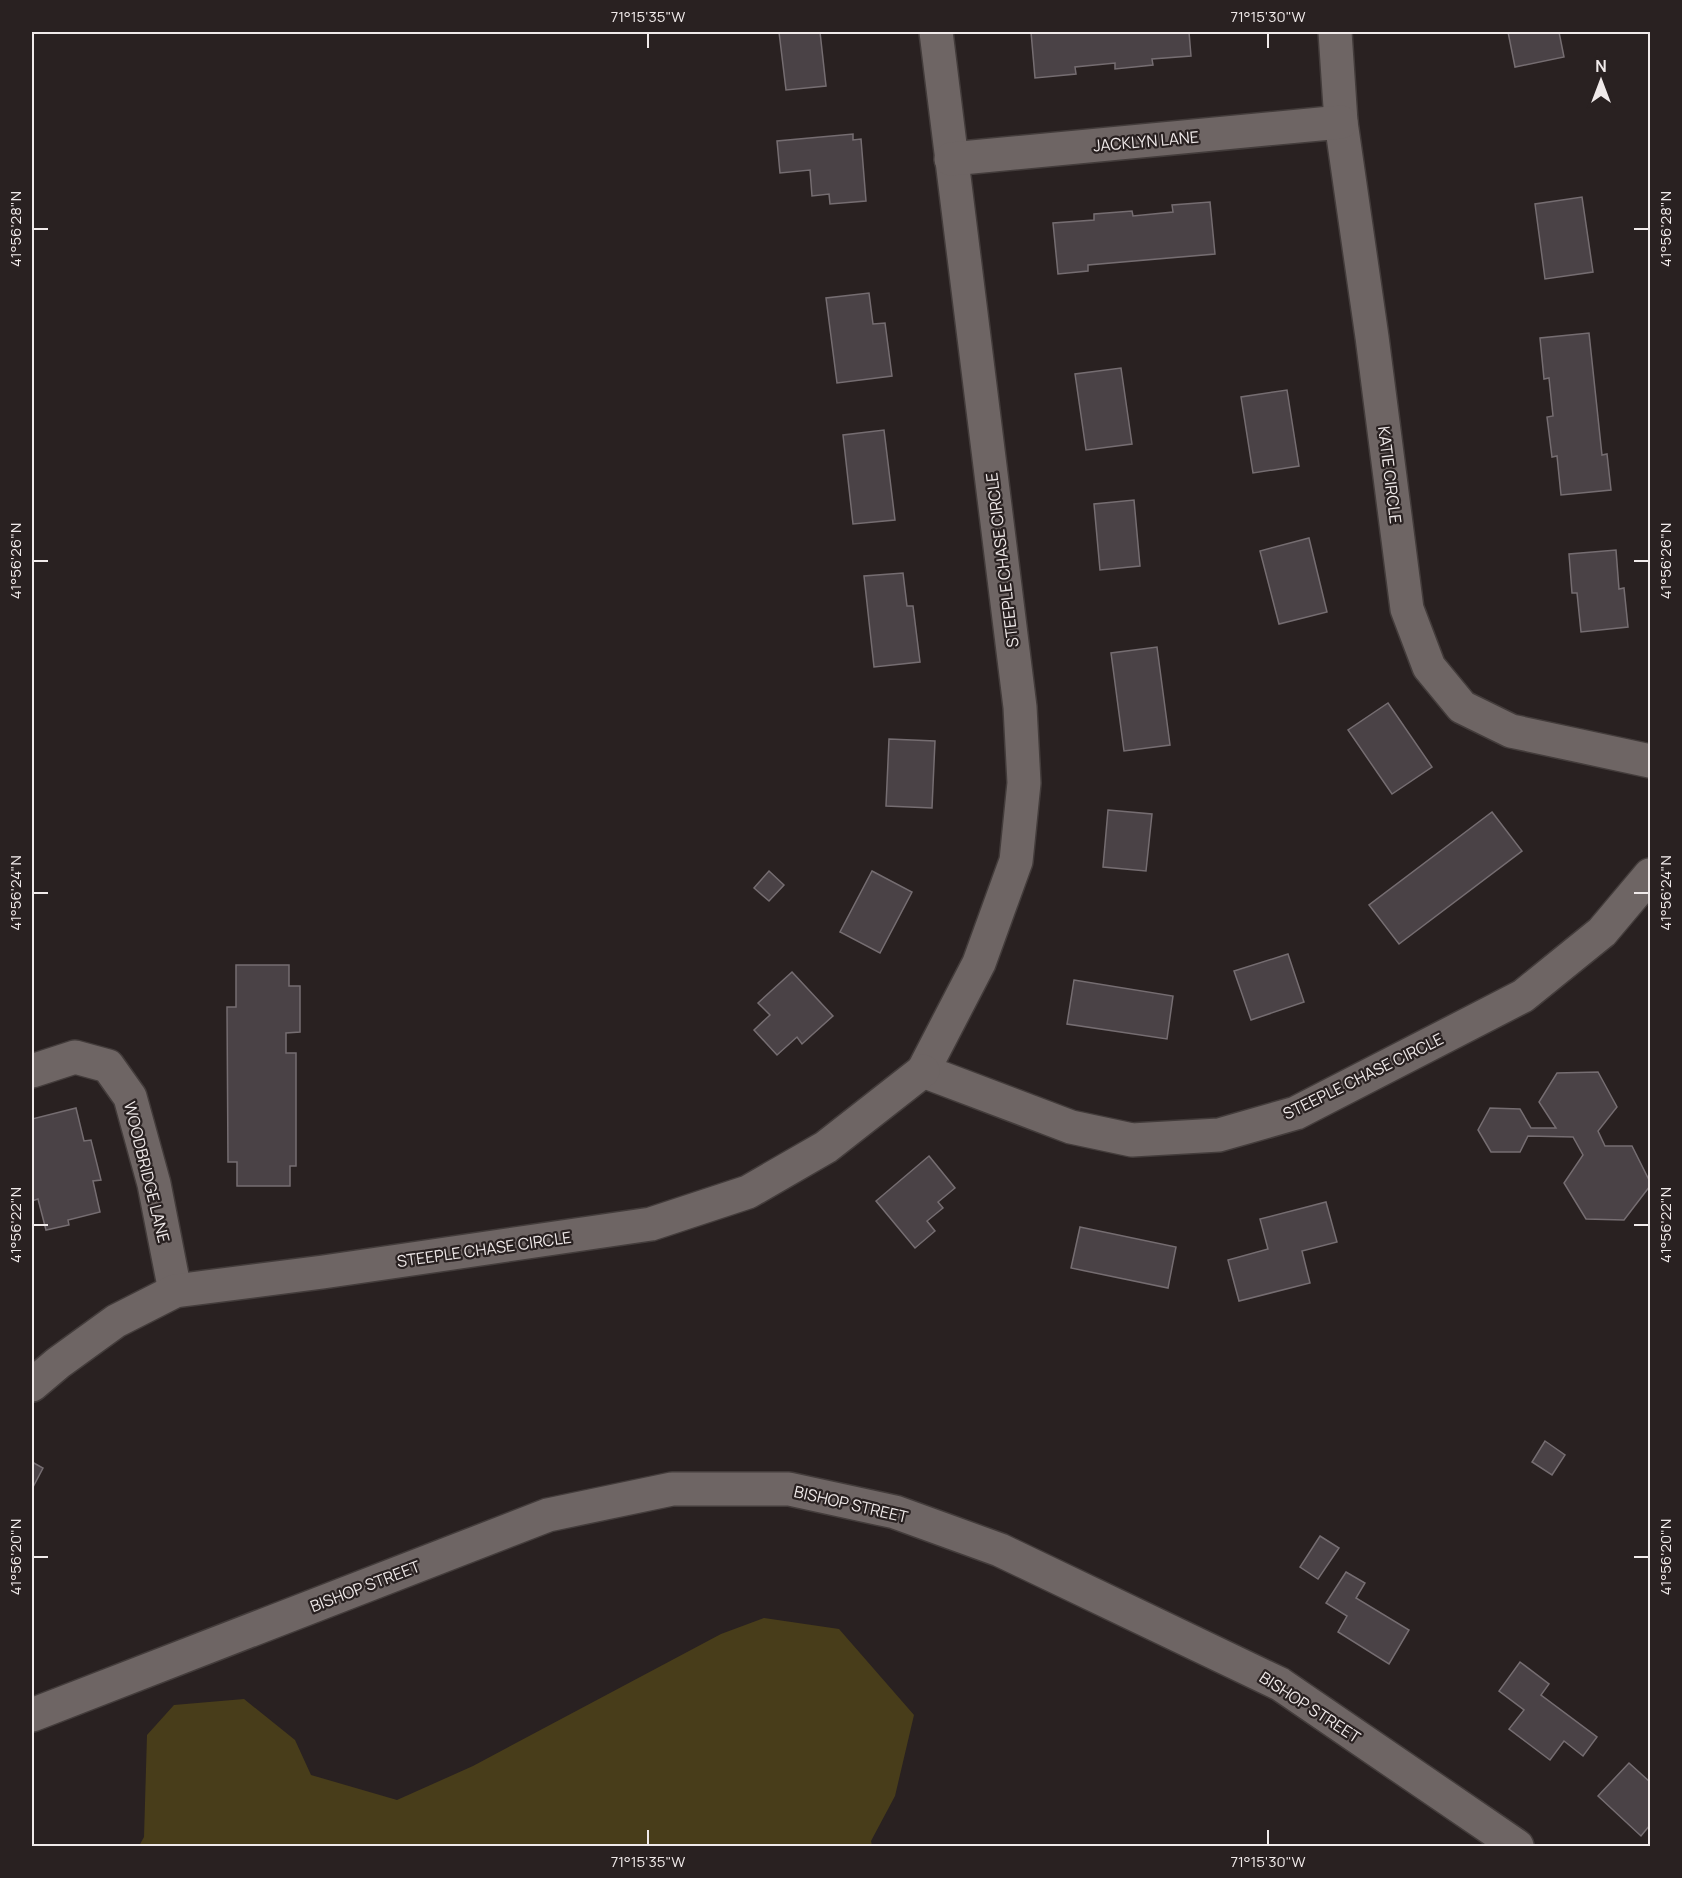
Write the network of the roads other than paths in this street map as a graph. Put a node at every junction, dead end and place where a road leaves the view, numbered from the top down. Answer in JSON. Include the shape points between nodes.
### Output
{"nodes":[{"id":1,"x":936,"y":32,"type":"edge"},
{"id":2,"x":1335,"y":32,"type":"edge"},
{"id":3,"x":1341,"y":122,"type":"junction"},
{"id":4,"x":951,"y":159,"type":"junction"},
{"id":5,"x":1650,"y":761,"type":"edge"},
{"id":6,"x":1650,"y":875,"type":"edge"},
{"id":7,"x":32,"y":1071,"type":"edge"},
{"id":8,"x":923,"y":1071,"type":"junction"},
{"id":9,"x":175,"y":1291,"type":"junction"},
{"id":10,"x":32,"y":1385,"type":"edge"},
{"id":11,"x":32,"y":1715,"type":"edge"},
{"id":12,"x":1517,"y":1846,"type":"edge"}],
"edges":[{"from":1,"to":4,"type":"street","name":"STEEPLE CHASE CIRCLE"},
{"from":2,"to":3,"type":"street","name":"KATIE CIRCLE"},
{"from":3,"to":4,"type":"street","name":"JACKLYN LANE"},
{"from":3,"to":5,"type":"street","name":"KATIE CIRCLE","via":[[1407,609],[1430,667],[1462,707],[1511,731]]},
{"from":4,"to":8,"type":"street","name":"STEEPLE CHASE CIRCLE","via":[[1017,683],[1024,783],[1016,861],[979,963]]},
{"from":6,"to":8,"type":"street","name":"STEEPLE CHASE CIRCLE","via":[[1602,932],[1523,996],[1296,1113],[1219,1135],[1132,1140],[1071,1126]]},
{"from":7,"to":9,"type":"street","name":"WOODBRIDGE LANE","via":[[75,1057],[108,1066],[130,1097],[154,1184]]},
{"from":8,"to":9,"type":"street","name":"STEEPLE CHASE CIRCLE","via":[[826,1148],[748,1192],[651,1224]]},
{"from":9,"to":10,"type":"street","name":"STEEPLE CHASE CIRCLE","via":[[116,1321]]},
{"from":11,"to":12,"type":"street","name":"BISHOP STREET","via":[[548,1515],[672,1489],[789,1488],[895,1512],[1000,1550],[1280,1684]]}]}
